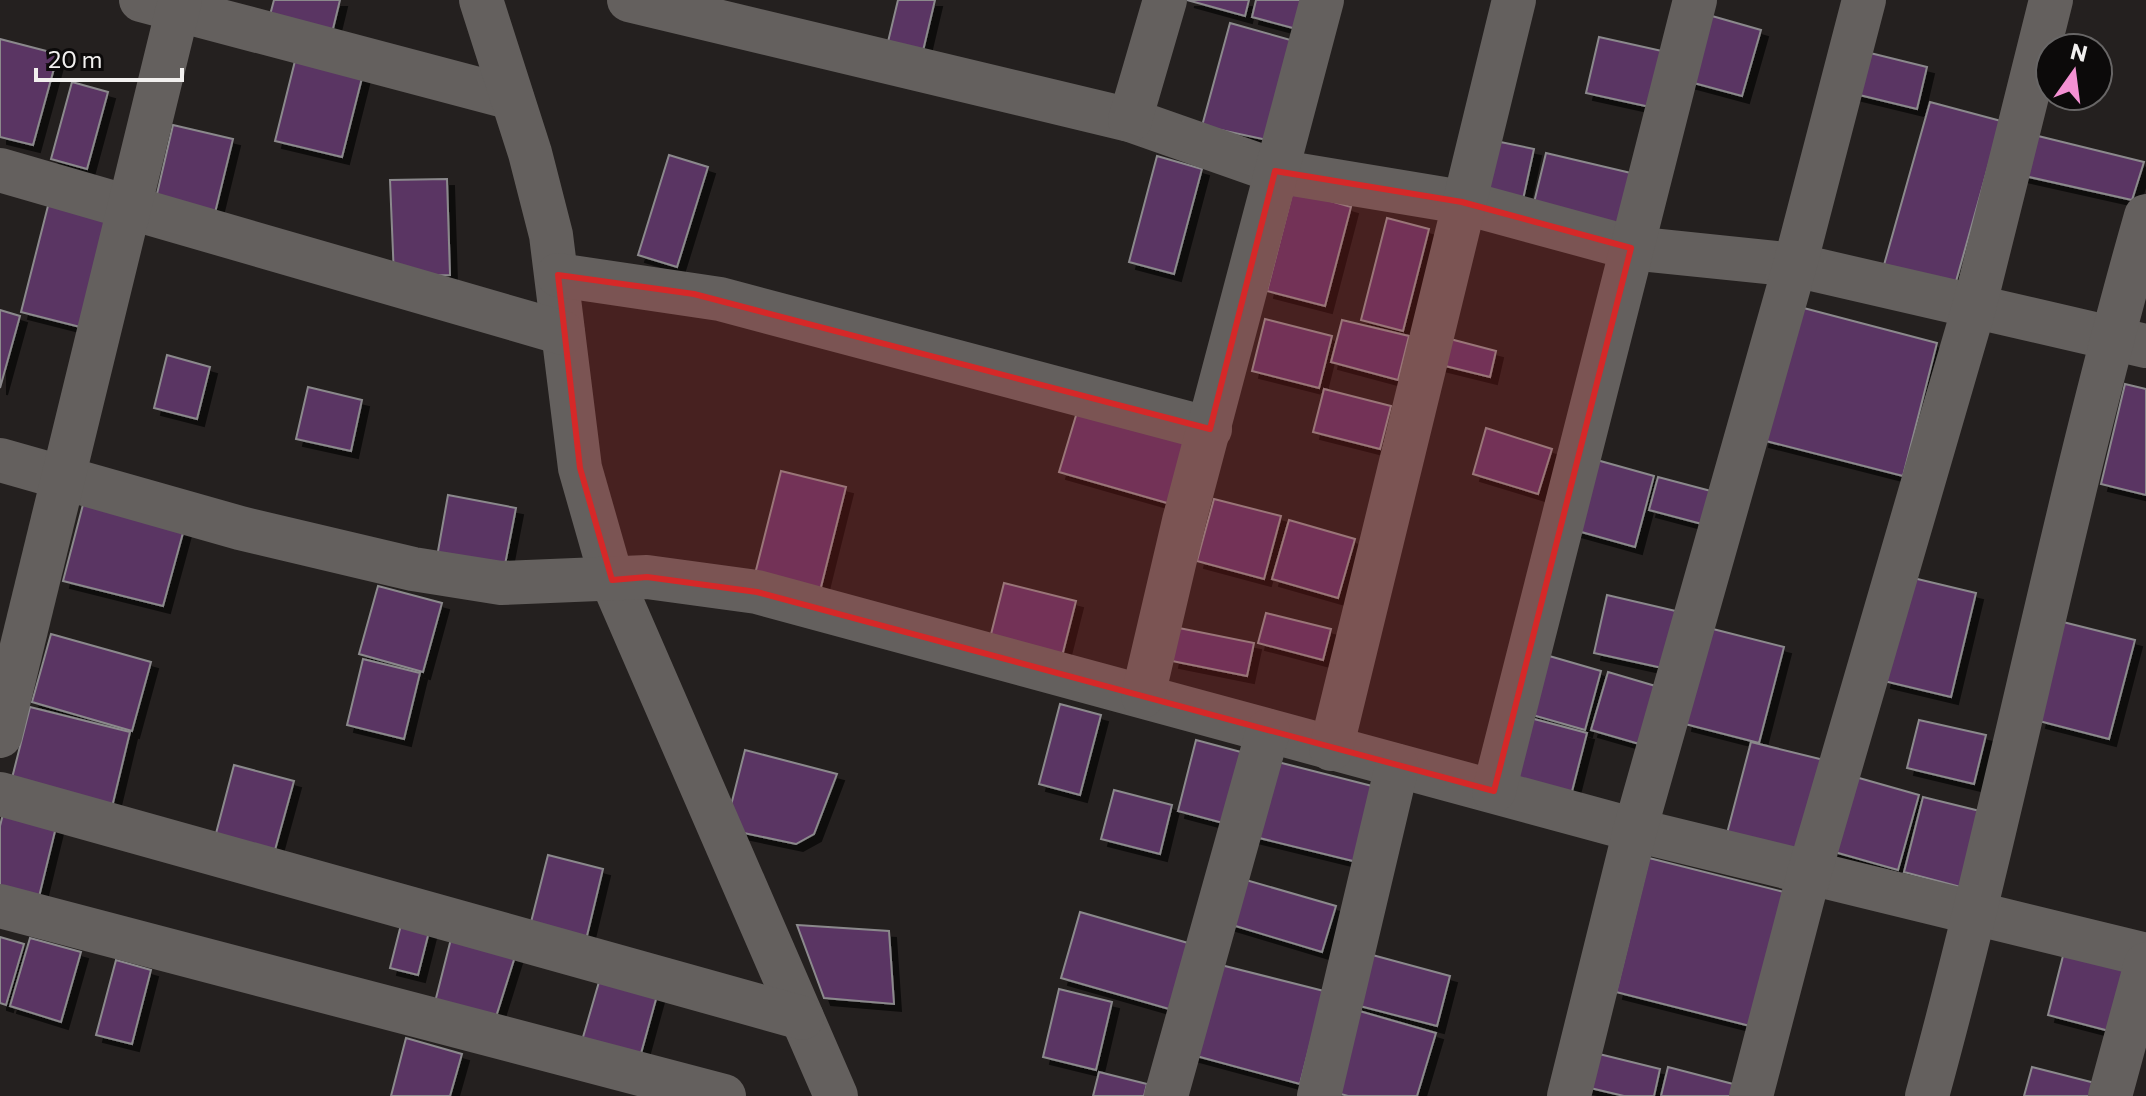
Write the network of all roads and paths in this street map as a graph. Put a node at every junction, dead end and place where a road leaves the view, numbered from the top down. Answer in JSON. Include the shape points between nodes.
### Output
{"nodes":[{"id":1,"x":481,"y":0,"type":"edge"},
{"id":2,"x":629,"y":0,"type":"edge"},
{"id":3,"x":1165,"y":0,"type":"edge"},
{"id":4,"x":1322,"y":0,"type":"edge"},
{"id":5,"x":1514,"y":0,"type":"edge"},
{"id":6,"x":1695,"y":0,"type":"edge"},
{"id":7,"x":1864,"y":0,"type":"edge"},
{"id":8,"x":2051,"y":0,"type":"edge"},
{"id":9,"x":166,"y":3,"type":"edge"},
{"id":10,"x":711,"y":9,"type":"edge"},
{"id":11,"x":512,"y":98,"type":"junction"},
{"id":12,"x":1130,"y":120,"type":"junction"},
{"id":13,"x":0,"y":170,"type":"edge"},
{"id":14,"x":1275,"y":171,"type":"junction"},
{"id":15,"x":1462,"y":202,"type":"junction"},
{"id":16,"x":129,"y":209,"type":"junction"},
{"id":17,"x":2146,"y":216,"type":"edge"},
{"id":18,"x":1631,"y":248,"type":"junction"},
{"id":19,"x":1795,"y":265,"type":"junction"},
{"id":20,"x":558,"y":275,"type":"junction"},
{"id":21,"x":1975,"y":304,"type":"junction"},
{"id":22,"x":563,"y":333,"type":"junction"},
{"id":23,"x":2129,"y":341,"type":"edge"},
{"id":24,"x":1210,"y":429,"type":"junction"},
{"id":25,"x":0,"y":460,"type":"edge"},
{"id":26,"x":63,"y":478,"type":"junction"},
{"id":27,"x":612,"y":580,"type":"junction"},
{"id":28,"x":1143,"y":696,"type":"junction"},
{"id":29,"x":1268,"y":731,"type":"junction"},
{"id":30,"x":0,"y":736,"type":"edge"},
{"id":31,"x":1331,"y":749,"type":"junction"},
{"id":32,"x":1397,"y":766,"type":"junction"},
{"id":33,"x":1494,"y":791,"type":"junction"},
{"id":34,"x":0,"y":794,"type":"edge"},
{"id":35,"x":1635,"y":830,"type":"junction"},
{"id":36,"x":1809,"y":874,"type":"junction"},
{"id":37,"x":0,"y":906,"type":"edge"},
{"id":38,"x":1978,"y":912,"type":"junction"},
{"id":39,"x":2146,"y":955,"type":"edge"},
{"id":40,"x":2146,"y":964,"type":"edge"},
{"id":41,"x":802,"y":1018,"type":"junction"},
{"id":42,"x":724,"y":1096,"type":"edge"},
{"id":43,"x":836,"y":1096,"type":"edge"},
{"id":44,"x":1166,"y":1096,"type":"edge"},
{"id":45,"x":1319,"y":1096,"type":"edge"},
{"id":46,"x":1569,"y":1096,"type":"edge"},
{"id":47,"x":1751,"y":1096,"type":"edge"},
{"id":48,"x":1927,"y":1096,"type":"edge"},
{"id":49,"x":2110,"y":1096,"type":"edge"}],
"edges":[{"from":1,"to":11,"type":"street"},
{"from":2,"to":10,"type":"street"},
{"from":3,"to":12,"type":"street"},
{"from":4,"to":14,"type":"street"},
{"from":5,"to":15,"type":"street"},
{"from":6,"to":18,"type":"street"},
{"from":7,"to":19,"type":"street"},
{"from":8,"to":21,"type":"street"},
{"from":9,"to":11,"type":"street"},
{"from":9,"to":16,"type":"street"},
{"from":10,"to":12,"type":"street"},
{"from":11,"to":20,"type":"street"},
{"from":12,"to":14,"type":"street"},
{"from":13,"to":16,"type":"street"},
{"from":14,"to":15,"type":"street"},
{"from":14,"to":24,"type":"street"},
{"from":15,"to":18,"type":"street"},
{"from":15,"to":31,"type":"street"},
{"from":16,"to":22,"type":"street"},
{"from":16,"to":26,"type":"street"},
{"from":17,"to":23,"type":"street"},
{"from":18,"to":19,"type":"street"},
{"from":18,"to":33,"type":"street"},
{"from":19,"to":21,"type":"street"},
{"from":19,"to":35,"type":"street"},
{"from":20,"to":22,"type":"street"},
{"from":20,"to":24,"type":"street","via":[[720,299]]},
{"from":21,"to":23,"type":"street"},
{"from":21,"to":36,"type":"street"},
{"from":22,"to":27,"type":"street","via":[[580,468]]},
{"from":23,"to":38,"type":"street"},
{"from":24,"to":28,"type":"street"},
{"from":25,"to":26,"type":"street"},
{"from":26,"to":27,"type":"street","via":[[413,569],[501,583]]},
{"from":26,"to":30,"type":"street"},
{"from":27,"to":28,"type":"street","via":[[647,577],[757,592]]},
{"from":27,"to":41,"type":"street"},
{"from":28,"to":29,"type":"street"},
{"from":29,"to":31,"type":"street"},
{"from":29,"to":44,"type":"street"},
{"from":31,"to":32,"type":"street"},
{"from":32,"to":33,"type":"street"},
{"from":32,"to":45,"type":"street"},
{"from":33,"to":35,"type":"street"},
{"from":34,"to":41,"type":"street"},
{"from":35,"to":36,"type":"street"},
{"from":35,"to":46,"type":"street"},
{"from":36,"to":38,"type":"street"},
{"from":36,"to":47,"type":"street"},
{"from":37,"to":42,"type":"street"},
{"from":38,"to":39,"type":"street"},
{"from":38,"to":48,"type":"street"},
{"from":40,"to":49,"type":"street"},
{"from":41,"to":43,"type":"street"}]}
